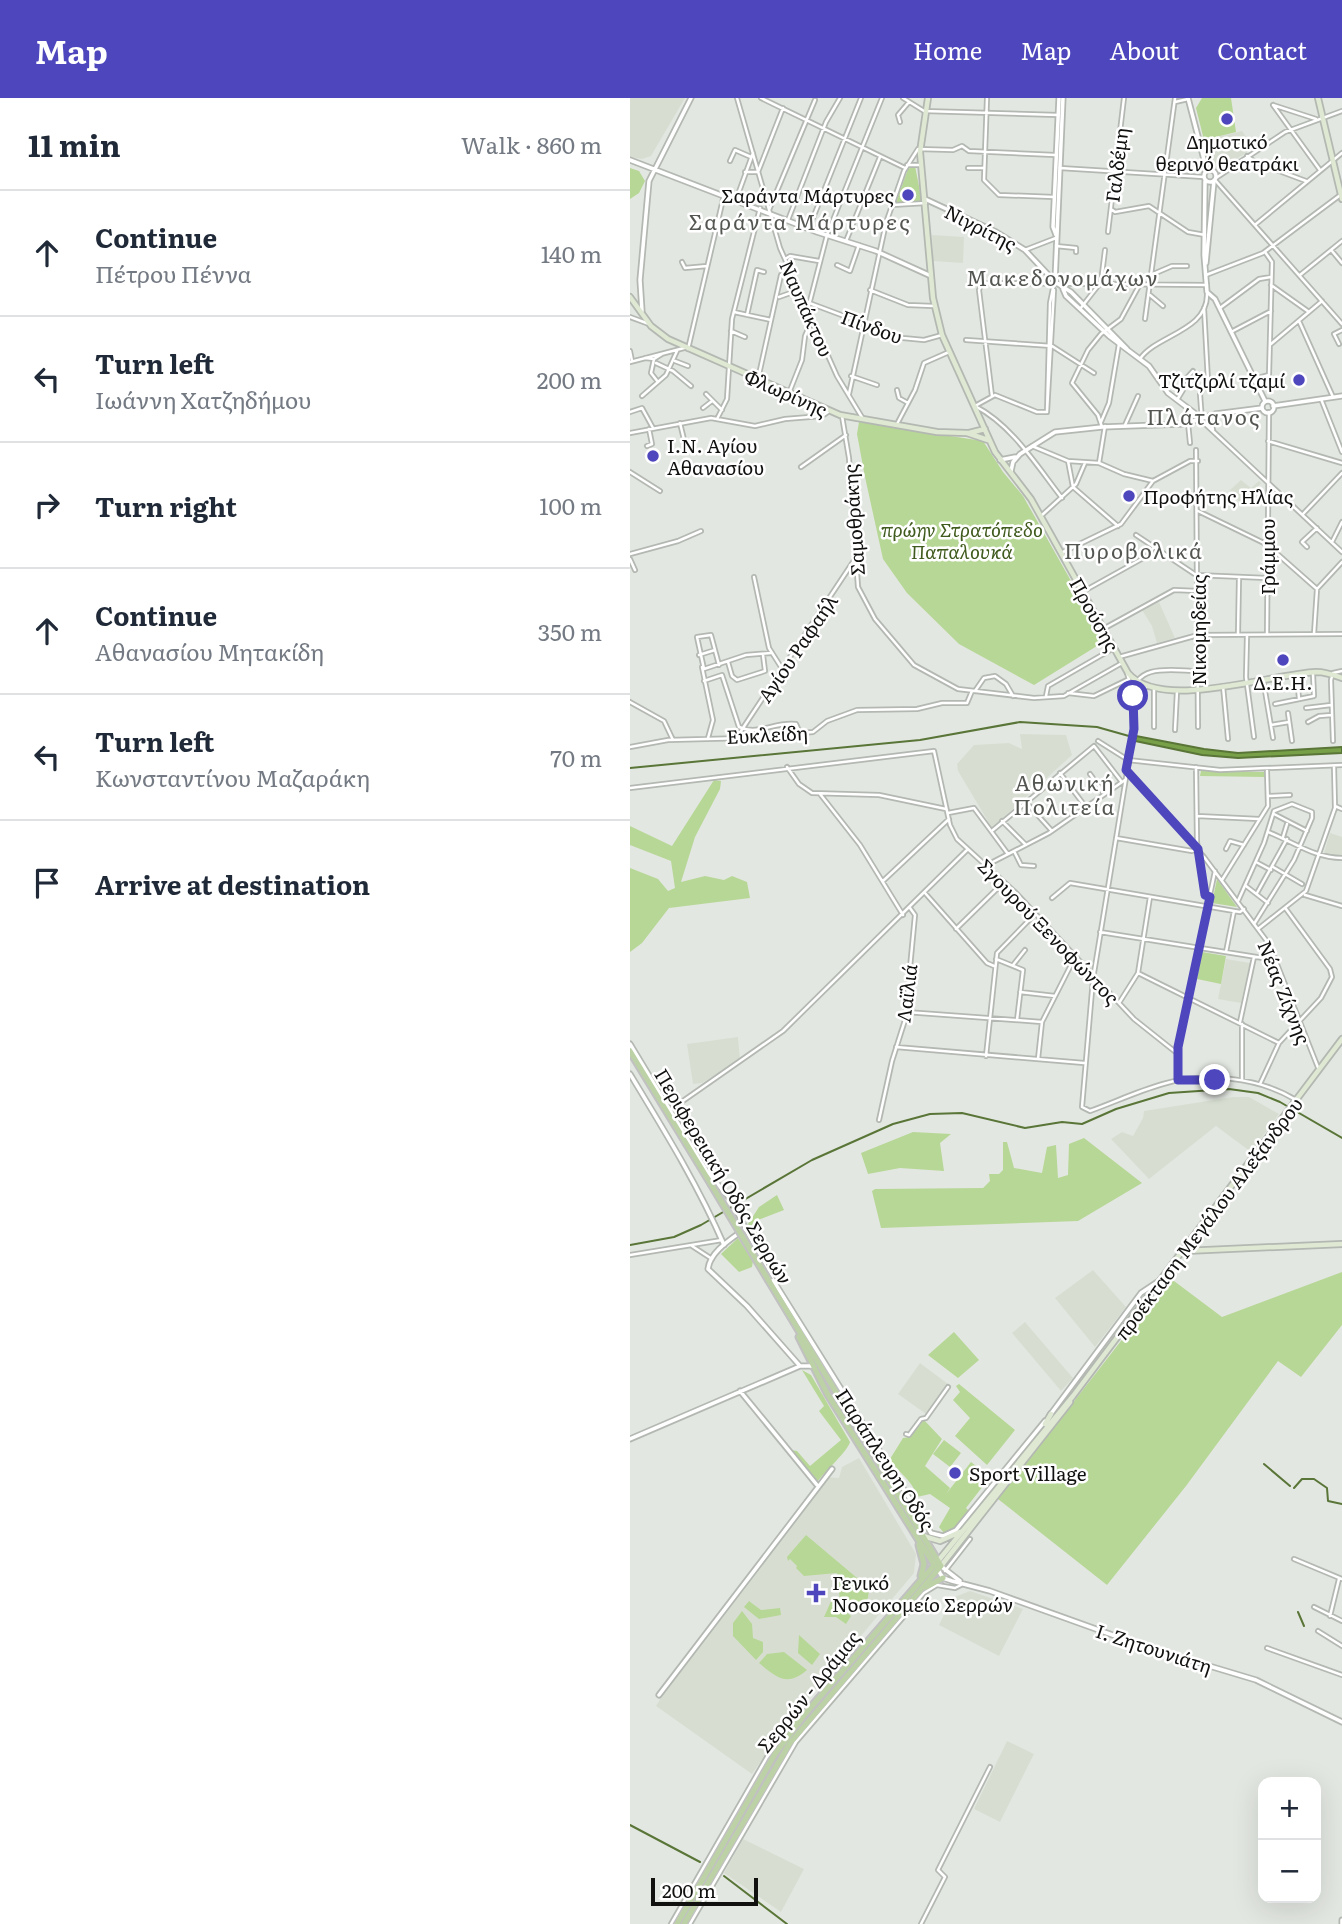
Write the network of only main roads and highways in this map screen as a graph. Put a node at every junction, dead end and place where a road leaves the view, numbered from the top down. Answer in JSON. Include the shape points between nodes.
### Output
{"nodes":[{"id":1,"x":928,"y":98,"type":"edge"},
{"id":2,"x":1318,"y":98,"type":"edge"},
{"id":3,"x":1341,"y":196,"type":"edge"},
{"id":4,"x":630,"y":297,"type":"edge"},
{"id":5,"x":985,"y":429,"type":"junction"},
{"id":6,"x":967,"y":433,"type":"junction"},
{"id":7,"x":991,"y":444,"type":"junction"},
{"id":8,"x":1342,"y":678,"type":"edge"},
{"id":9,"x":1342,"y":1039,"type":"edge"},
{"id":10,"x":630,"y":1051,"type":"edge"},
{"id":11,"x":1342,"y":1244,"type":"edge"},
{"id":12,"x":1184,"y":1251,"type":"junction"},
{"id":13,"x":791,"y":1318,"type":"junction"},
{"id":14,"x":1073,"y":1396,"type":"junction"},
{"id":15,"x":1051,"y":1413,"type":"road end"},
{"id":16,"x":1038,"y":1437,"type":"junction"},
{"id":17,"x":864,"y":1449,"type":"junction"},
{"id":18,"x":966,"y":1527,"type":"junction"},
{"id":19,"x":914,"y":1532,"type":"junction"},
{"id":20,"x":922,"y":1535,"type":"junction"},
{"id":21,"x":940,"y":1568,"type":"junction"},
{"id":22,"x":916,"y":1590,"type":"junction"},
{"id":23,"x":805,"y":1714,"type":"junction"},
{"id":24,"x":788,"y":1728,"type":"road end"},
{"id":25,"x":677,"y":1924,"type":"edge"},
{"id":26,"x":684,"y":1924,"type":"edge"}],
"edges":[{"from":1,"to":5,"type":"main road","name":"Προύσης","via":[[919,149],[934,306],[949,352]]},
{"from":2,"to":3,"type":"main road"},
{"from":4,"to":6,"type":"main road","name":"Φλωρίνης","via":[[664,337],[829,411],[937,432]]},
{"from":5,"to":6,"type":"main road","name":"Φλωρίνης"},
{"from":5,"to":7,"type":"main road","name":"Προύσης"},
{"from":6,"to":7,"type":"main road","name":"Φλωρίνης"},
{"from":7,"to":8,"type":"main road","name":"Προύσης","via":[[1041,516],[1126,670],[1137,682],[1154,689],[1177,690],[1297,675]]},
{"from":9,"to":12,"type":"main road","name":"προέκταση Μεγάλου Αλεξάνδρου"},
{"from":10,"to":13,"type":"main road","name":"Περιφερειακή Οδός Σερρών","bridge":true},
{"from":11,"to":12,"type":"main road"},
{"from":12,"to":14,"type":"main road","name":"προέκταση Μεγάλου Αλεξάνδρου"},
{"from":13,"to":17,"type":"main road","name":"Περιφερειακή Οδός Σερρών"},
{"from":13,"to":17,"type":"main road","name":"Περιφερειακή Οδός Σερρών","via":[[812,1366]]},
{"from":14,"to":16,"type":"main road","name":"προέκταση Μεγάλου Αλεξάνδρου"},
{"from":14,"to":21,"type":"main road","name":"προέκταση Μεγάλου Αλεξάνδρου"},
{"from":15,"to":16,"type":"main road"},
{"from":16,"to":18,"type":"main road","name":"προέκταση Μεγάλου Αλεξάνδρου"},
{"from":17,"to":19,"type":"main road","name":"Περιφερειακή Οδός Σερρών"},
{"from":17,"to":20,"type":"main road","name":"Περιφερειακή Οδός Σερρών"},
{"from":18,"to":20,"type":"main road","via":[[940,1541]]},
{"from":18,"to":21,"type":"main road","name":"προέκταση Μεγάλου Αλεξάνδρου"},
{"from":19,"to":21,"type":"main road","name":"Περιφερειακή Οδός Σερρών"},
{"from":19,"to":22,"type":"main road","via":[[924,1564]]},
{"from":20,"to":21,"type":"main road","name":"Περιφερειακή Οδός Σερρών"},
{"from":21,"to":22,"type":"main road"},
{"from":21,"to":22,"type":"main road","name":"Σερρών - Δράμας"},
{"from":22,"to":23,"type":"main road","name":"Σερρών - Δράμας"},
{"from":22,"to":26,"type":"main road","name":"Σερρών - Δράμας","via":[[790,1743]]},
{"from":23,"to":24,"type":"main road"},
{"from":23,"to":25,"type":"main road","name":"Σερρών - Δράμας","via":[[761,1777]]}]}
